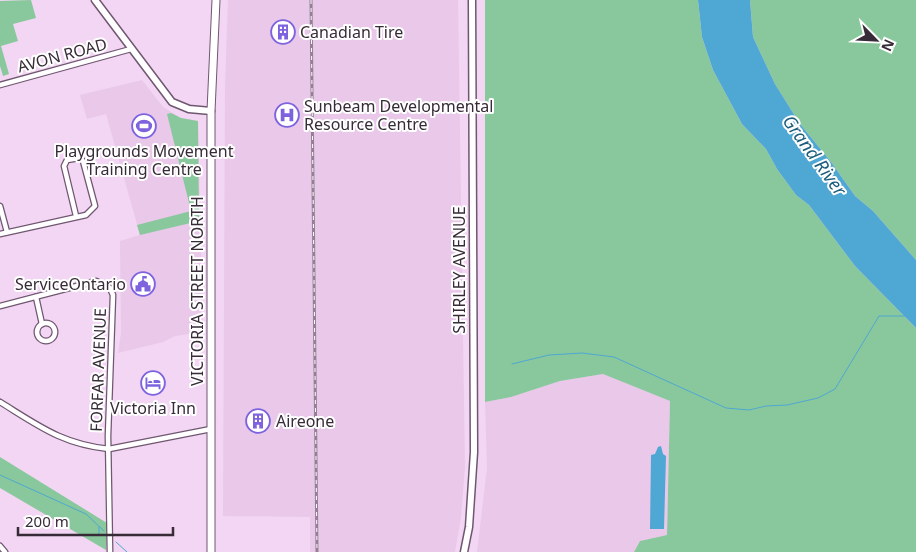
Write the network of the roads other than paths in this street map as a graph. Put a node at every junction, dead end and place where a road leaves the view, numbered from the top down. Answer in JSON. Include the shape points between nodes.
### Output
{"nodes":[{"id":1,"x":95,"y":0,"type":"edge"},
{"id":2,"x":216,"y":0,"type":"edge"},
{"id":3,"x":472,"y":0,"type":"edge"},
{"id":4,"x":131,"y":49,"type":"junction"},
{"id":5,"x":0,"y":85,"type":"edge"},
{"id":6,"x":211,"y":111,"type":"junction"},
{"id":7,"x":0,"y":206,"type":"edge"},
{"id":8,"x":76,"y":216,"type":"junction"},
{"id":9,"x":7,"y":232,"type":"junction"},
{"id":10,"x":0,"y":234,"type":"edge"},
{"id":11,"x":36,"y":297,"type":"junction"},
{"id":12,"x":0,"y":306,"type":"edge"},
{"id":13,"x":42,"y":324,"type":"junction"},
{"id":14,"x":0,"y":402,"type":"edge"},
{"id":15,"x":210,"y":429,"type":"junction"},
{"id":16,"x":109,"y":449,"type":"junction"},
{"id":17,"x":0,"y":546,"type":"edge"},
{"id":18,"x":5,"y":552,"type":"edge"},
{"id":19,"x":110,"y":552,"type":"edge"},
{"id":20,"x":211,"y":552,"type":"edge"},
{"id":21,"x":464,"y":552,"type":"edge"}],
"edges":[{"from":1,"to":4,"type":"main road"},
{"from":2,"to":6,"type":"main road","name":"VICTORIA STREET NORTH"},
{"from":3,"to":21,"type":"main road","name":"SHIRLEY AVENUE","via":[[474,452]]},
{"from":4,"to":5,"type":"street","name":"AVON ROAD"},
{"from":4,"to":6,"type":"main road","via":[[172,102],[189,109]]},
{"from":6,"to":15,"type":"main road","name":"VICTORIA STREET NORTH"},
{"from":7,"to":9,"type":"street"},
{"from":8,"to":8,"type":"street","via":[[86,215],[95,206],[83,161],[73,158],[64,166]]},
{"from":8,"to":9,"type":"street"},
{"from":9,"to":10,"type":"street"},
{"from":11,"to":12,"type":"street","name":"FORFAR AVENUE"},
{"from":11,"to":13,"type":"street"},
{"from":11,"to":16,"type":"street","name":"FORFAR AVENUE","via":[[96,282],[104,283],[113,295]]},
{"from":13,"to":13,"type":"street","via":[[38,328],[38,336],[44,341],[49,340],[54,334],[53,328],[47,323]]},
{"from":14,"to":16,"type":"street","name":"FORFAR AVENUE","via":[[56,436],[73,443]]},
{"from":15,"to":16,"type":"street","name":"FORFAR AVENUE"},
{"from":15,"to":20,"type":"main road","name":"VICTORIA STREET NORTH"},
{"from":16,"to":19,"type":"street"},
{"from":17,"to":18,"type":"street"}]}
